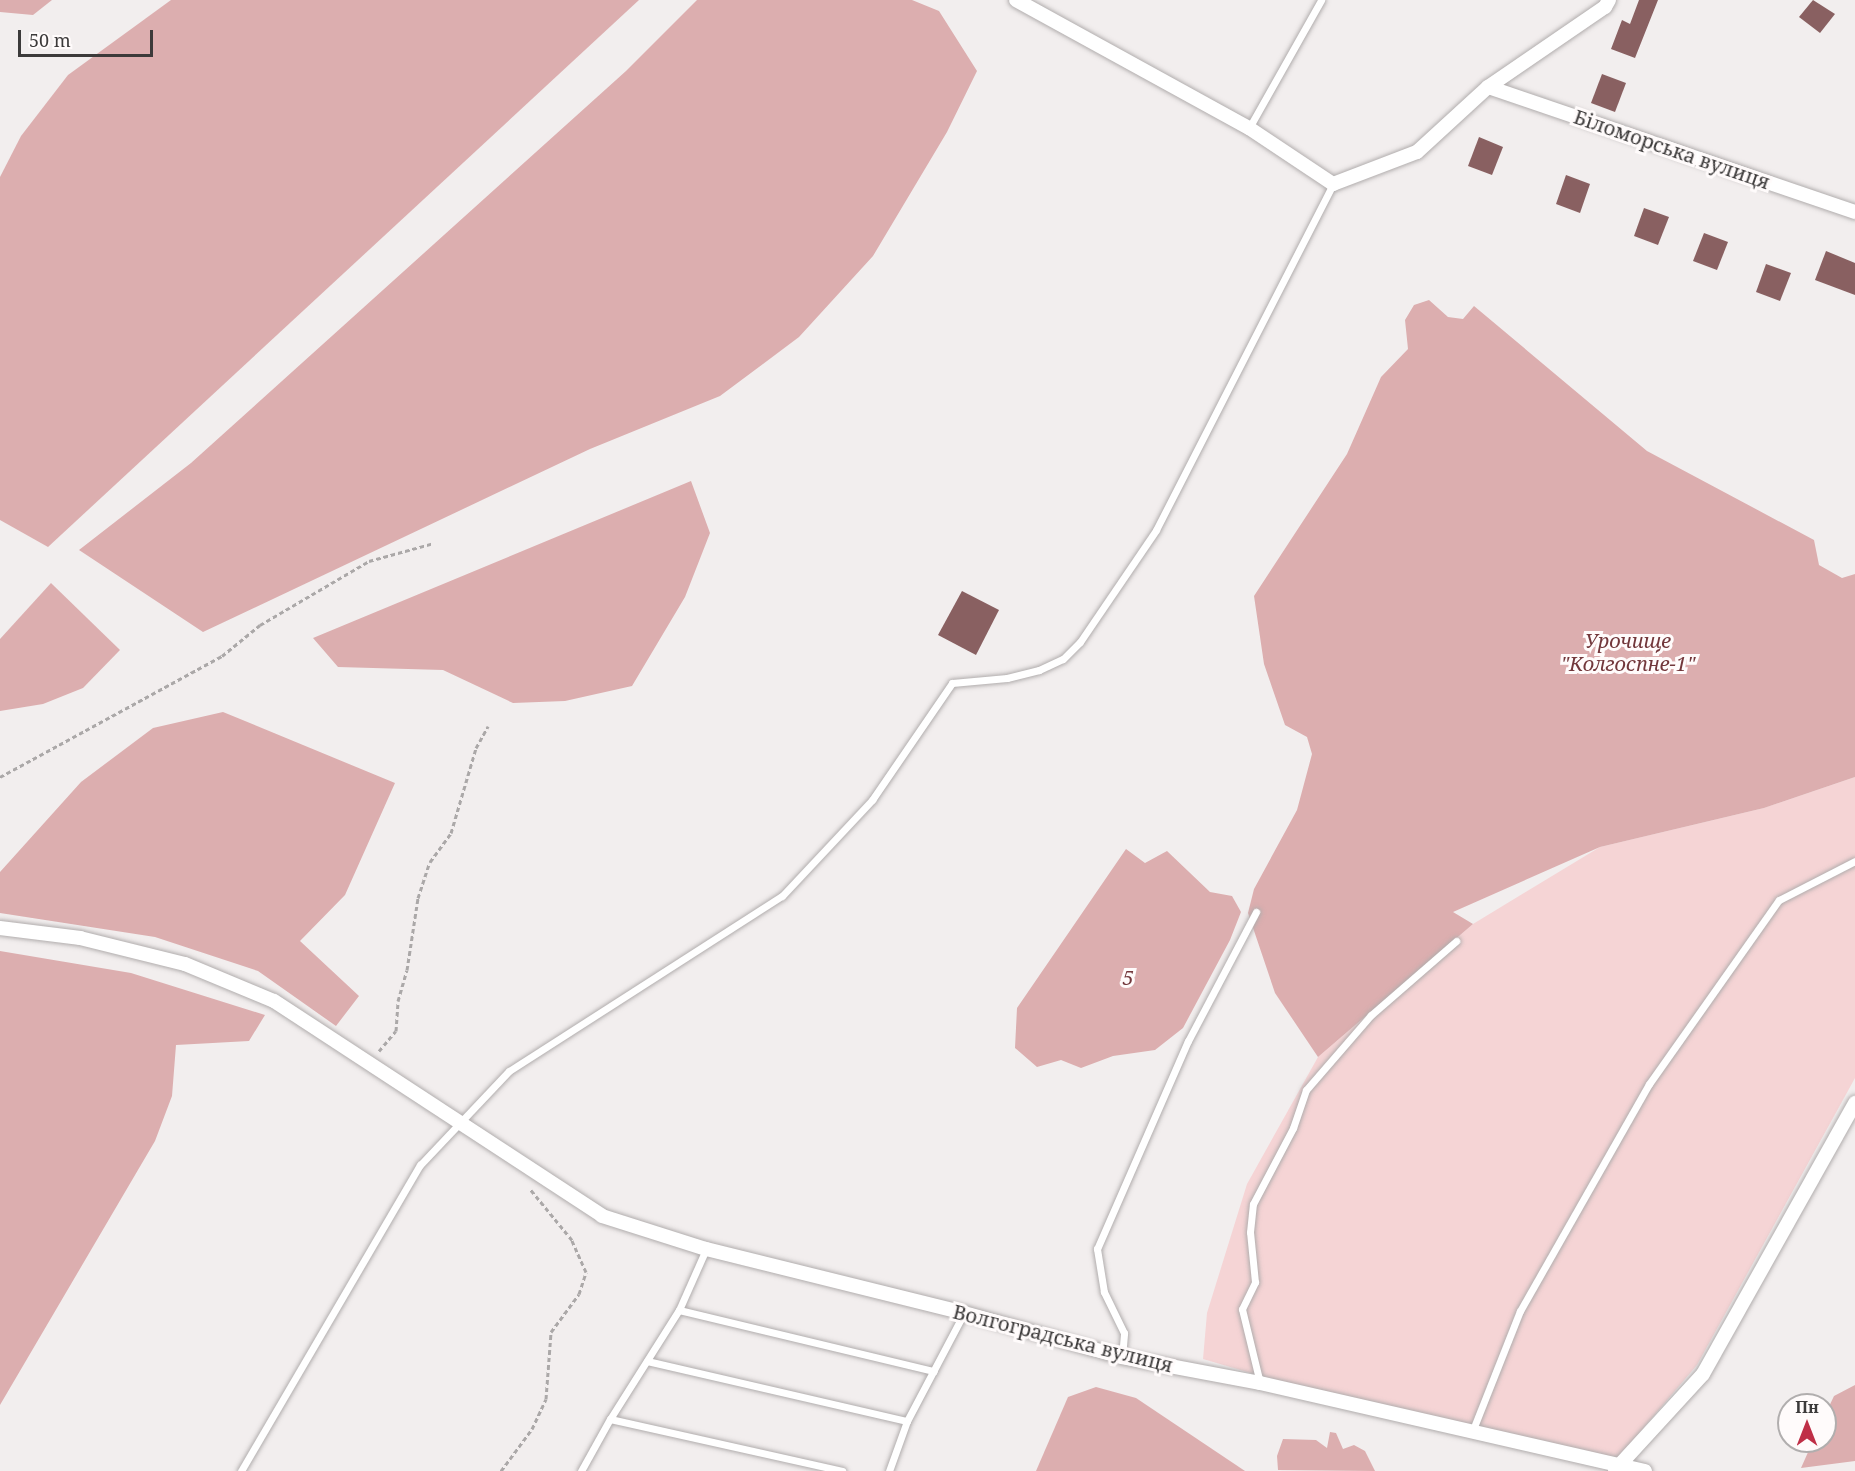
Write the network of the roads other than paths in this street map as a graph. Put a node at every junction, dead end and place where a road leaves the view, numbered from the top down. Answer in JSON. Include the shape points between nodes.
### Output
{"nodes":[{"id":1,"x":1016,"y":0,"type":"edge"},
{"id":2,"x":1321,"y":0,"type":"edge"},
{"id":3,"x":1609,"y":0,"type":"edge"},
{"id":4,"x":1488,"y":87,"type":"junction"},
{"id":5,"x":1249,"y":128,"type":"junction"},
{"id":6,"x":1333,"y":184,"type":"junction"},
{"id":7,"x":1855,"y":212,"type":"edge"},
{"id":8,"x":1855,"y":861,"type":"edge"},
{"id":9,"x":1256,"y":912,"type":"dead end"},
{"id":10,"x":0,"y":928,"type":"edge"},
{"id":11,"x":1456,"y":941,"type":"dead end"},
{"id":12,"x":1855,"y":1103,"type":"edge"},
{"id":13,"x":459,"y":1123,"type":"junction"},
{"id":14,"x":706,"y":1250,"type":"junction"},
{"id":15,"x":679,"y":1310,"type":"junction"},
{"id":16,"x":964,"y":1313,"type":"junction"},
{"id":17,"x":1122,"y":1357,"type":"junction"},
{"id":18,"x":647,"y":1361,"type":"junction"},
{"id":19,"x":934,"y":1371,"type":"junction"},
{"id":20,"x":1260,"y":1383,"type":"junction"},
{"id":21,"x":610,"y":1419,"type":"junction"},
{"id":22,"x":908,"y":1421,"type":"junction"},
{"id":23,"x":1472,"y":1433,"type":"junction"},
{"id":24,"x":1617,"y":1468,"type":"edge"},
{"id":25,"x":241,"y":1471,"type":"edge"},
{"id":26,"x":581,"y":1471,"type":"edge"},
{"id":27,"x":842,"y":1471,"type":"edge"},
{"id":28,"x":889,"y":1471,"type":"edge"},
{"id":29,"x":1645,"y":1471,"type":"edge"}],
"edges":[{"from":1,"to":5,"type":"street"},
{"from":2,"to":5,"type":"lane"},
{"from":3,"to":4,"type":"street","via":[[1605,7]]},
{"from":4,"to":6,"type":"street","via":[[1416,152]]},
{"from":4,"to":7,"type":"street","name":"Біломорська вулиця"},
{"from":5,"to":6,"type":"street"},
{"from":6,"to":13,"type":"lane","via":[[1156,530],[1080,642],[1064,659],[1039,670],[1006,678],[952,683],[942,692],[872,800],[782,896],[529,1056]]},
{"from":8,"to":23,"type":"lane","via":[[1779,900],[1649,1084],[1520,1311]]},
{"from":9,"to":17,"type":"lane","via":[[1188,1041],[1097,1250],[1104,1292],[1124,1333]]},
{"from":10,"to":13,"type":"street","name":"Волгоградська вулиця","via":[[81,938],[207,972],[274,1001]]},
{"from":11,"to":20,"type":"lane","via":[[1371,1015],[1306,1090],[1293,1128],[1253,1204],[1250,1232],[1255,1282],[1242,1309]]},
{"from":12,"to":24,"type":"street","via":[[1703,1374]]},
{"from":13,"to":14,"type":"street","name":"Волгоградська вулиця","via":[[602,1216]]},
{"from":13,"to":25,"type":"lane","via":[[420,1165]]},
{"from":14,"to":15,"type":"lane"},
{"from":14,"to":16,"type":"street","name":"Волгоградська вулиця"},
{"from":15,"to":18,"type":"lane"},
{"from":15,"to":19,"type":"lane"},
{"from":16,"to":17,"type":"street","name":"Волгоградська вулиця"},
{"from":16,"to":19,"type":"lane"},
{"from":17,"to":20,"type":"street","name":"Волгоградська вулиця"},
{"from":18,"to":21,"type":"lane"},
{"from":18,"to":22,"type":"lane"},
{"from":19,"to":22,"type":"lane"},
{"from":20,"to":23,"type":"street","name":"Волгоградська вулиця"},
{"from":21,"to":26,"type":"lane"},
{"from":21,"to":27,"type":"lane"},
{"from":22,"to":28,"type":"lane"},
{"from":23,"to":24,"type":"street","name":"Волгоградська вулиця"},
{"from":24,"to":29,"type":"street","name":"Волгоградська вулиця"}]}
